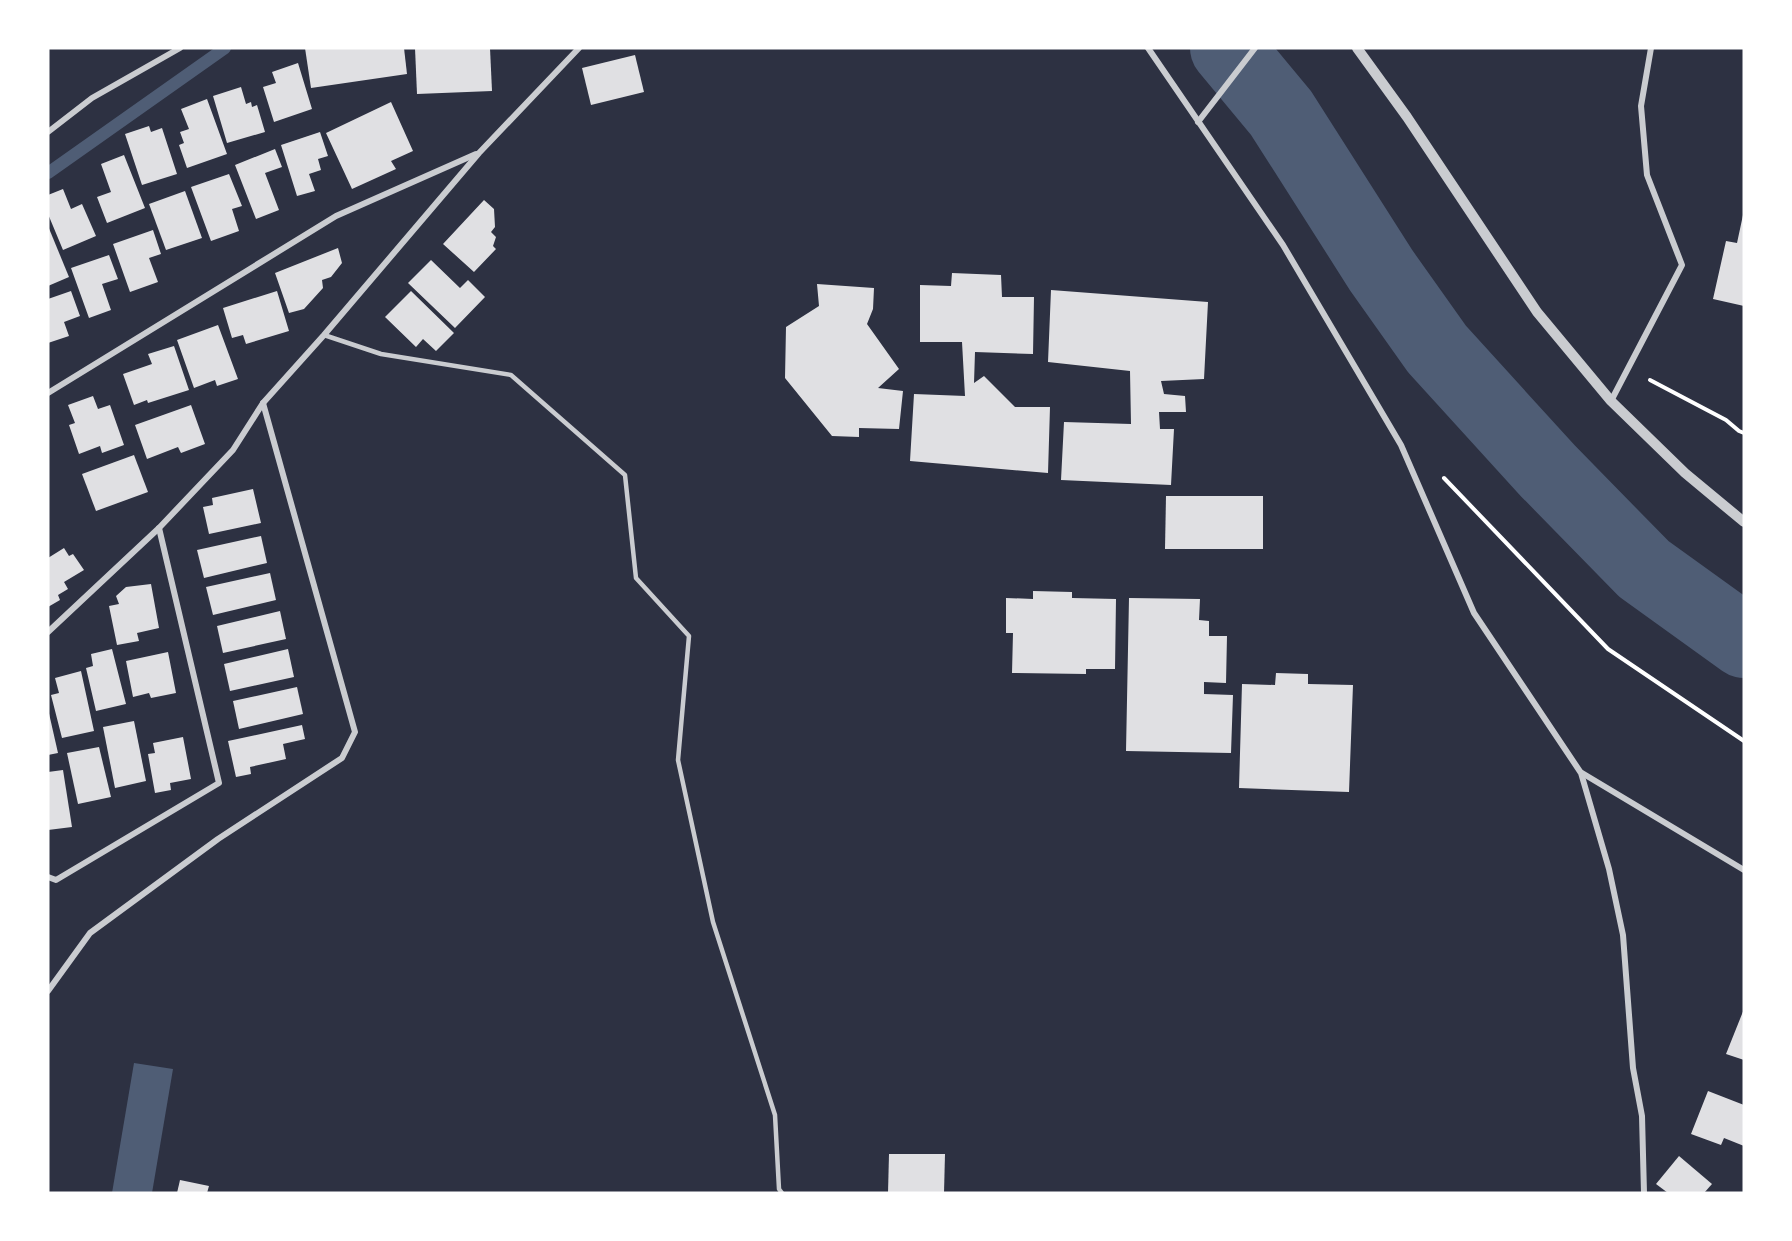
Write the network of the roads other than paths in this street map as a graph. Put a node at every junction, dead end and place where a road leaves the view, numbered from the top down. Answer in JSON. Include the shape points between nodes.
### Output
{"nodes":[{"id":1,"x":180,"y":48,"type":"edge"},
{"id":2,"x":579,"y":48,"type":"edge"},
{"id":3,"x":1149,"y":48,"type":"edge"},
{"id":4,"x":1255,"y":48,"type":"edge"},
{"id":5,"x":1356,"y":48,"type":"edge"},
{"id":6,"x":1651,"y":48,"type":"edge"},
{"id":7,"x":1198,"y":122,"type":"junction"},
{"id":8,"x":48,"y":132,"type":"edge"},
{"id":9,"x":479,"y":153,"type":"junction"},
{"id":10,"x":324,"y":335,"type":"junction"},
{"id":11,"x":48,"y":393,"type":"edge"},
{"id":12,"x":1611,"y":401,"type":"junction"},
{"id":13,"x":263,"y":403,"type":"junction"},
{"id":14,"x":1744,"y":522,"type":"edge"},
{"id":15,"x":159,"y":528,"type":"junction"},
{"id":16,"x":48,"y":632,"type":"edge"},
{"id":17,"x":1581,"y":773,"type":"junction"},
{"id":18,"x":1744,"y":870,"type":"edge"},
{"id":19,"x":48,"y":877,"type":"edge"},
{"id":20,"x":48,"y":991,"type":"edge"},
{"id":21,"x":782,"y":1193,"type":"edge"},
{"id":22,"x":1644,"y":1193,"type":"edge"}],
"edges":[{"from":1,"to":8,"type":"street","via":[[92,98]]},
{"from":2,"to":9,"type":"street"},
{"from":3,"to":7,"type":"street"},
{"from":4,"to":7,"type":"street"},
{"from":5,"to":12,"type":"street","via":[[1407,117],[1537,312]]},
{"from":6,"to":12,"type":"street","via":[[1641,106],[1647,175],[1682,265]]},
{"from":7,"to":17,"type":"street","via":[[1283,245],[1401,445],[1474,613]]},
{"from":9,"to":10,"type":"street"},
{"from":9,"to":11,"type":"street","via":[[336,216]]},
{"from":10,"to":13,"type":"street"},
{"from":10,"to":21,"type":"lane","via":[[381,354],[511,375],[625,475],[636,578],[689,636],[678,760],[713,922],[775,1115]]},
{"from":12,"to":14,"type":"street","via":[[1685,473]]},
{"from":13,"to":15,"type":"street","via":[[233,450]]},
{"from":13,"to":20,"type":"street","via":[[355,732],[342,758],[218,839],[90,933]]},
{"from":15,"to":16,"type":"street"},
{"from":15,"to":19,"type":"street","via":[[219,783],[56,880]]},
{"from":17,"to":18,"type":"street"},
{"from":17,"to":22,"type":"street","via":[[1609,869],[1623,935],[1633,1068],[1642,1116]]}]}
